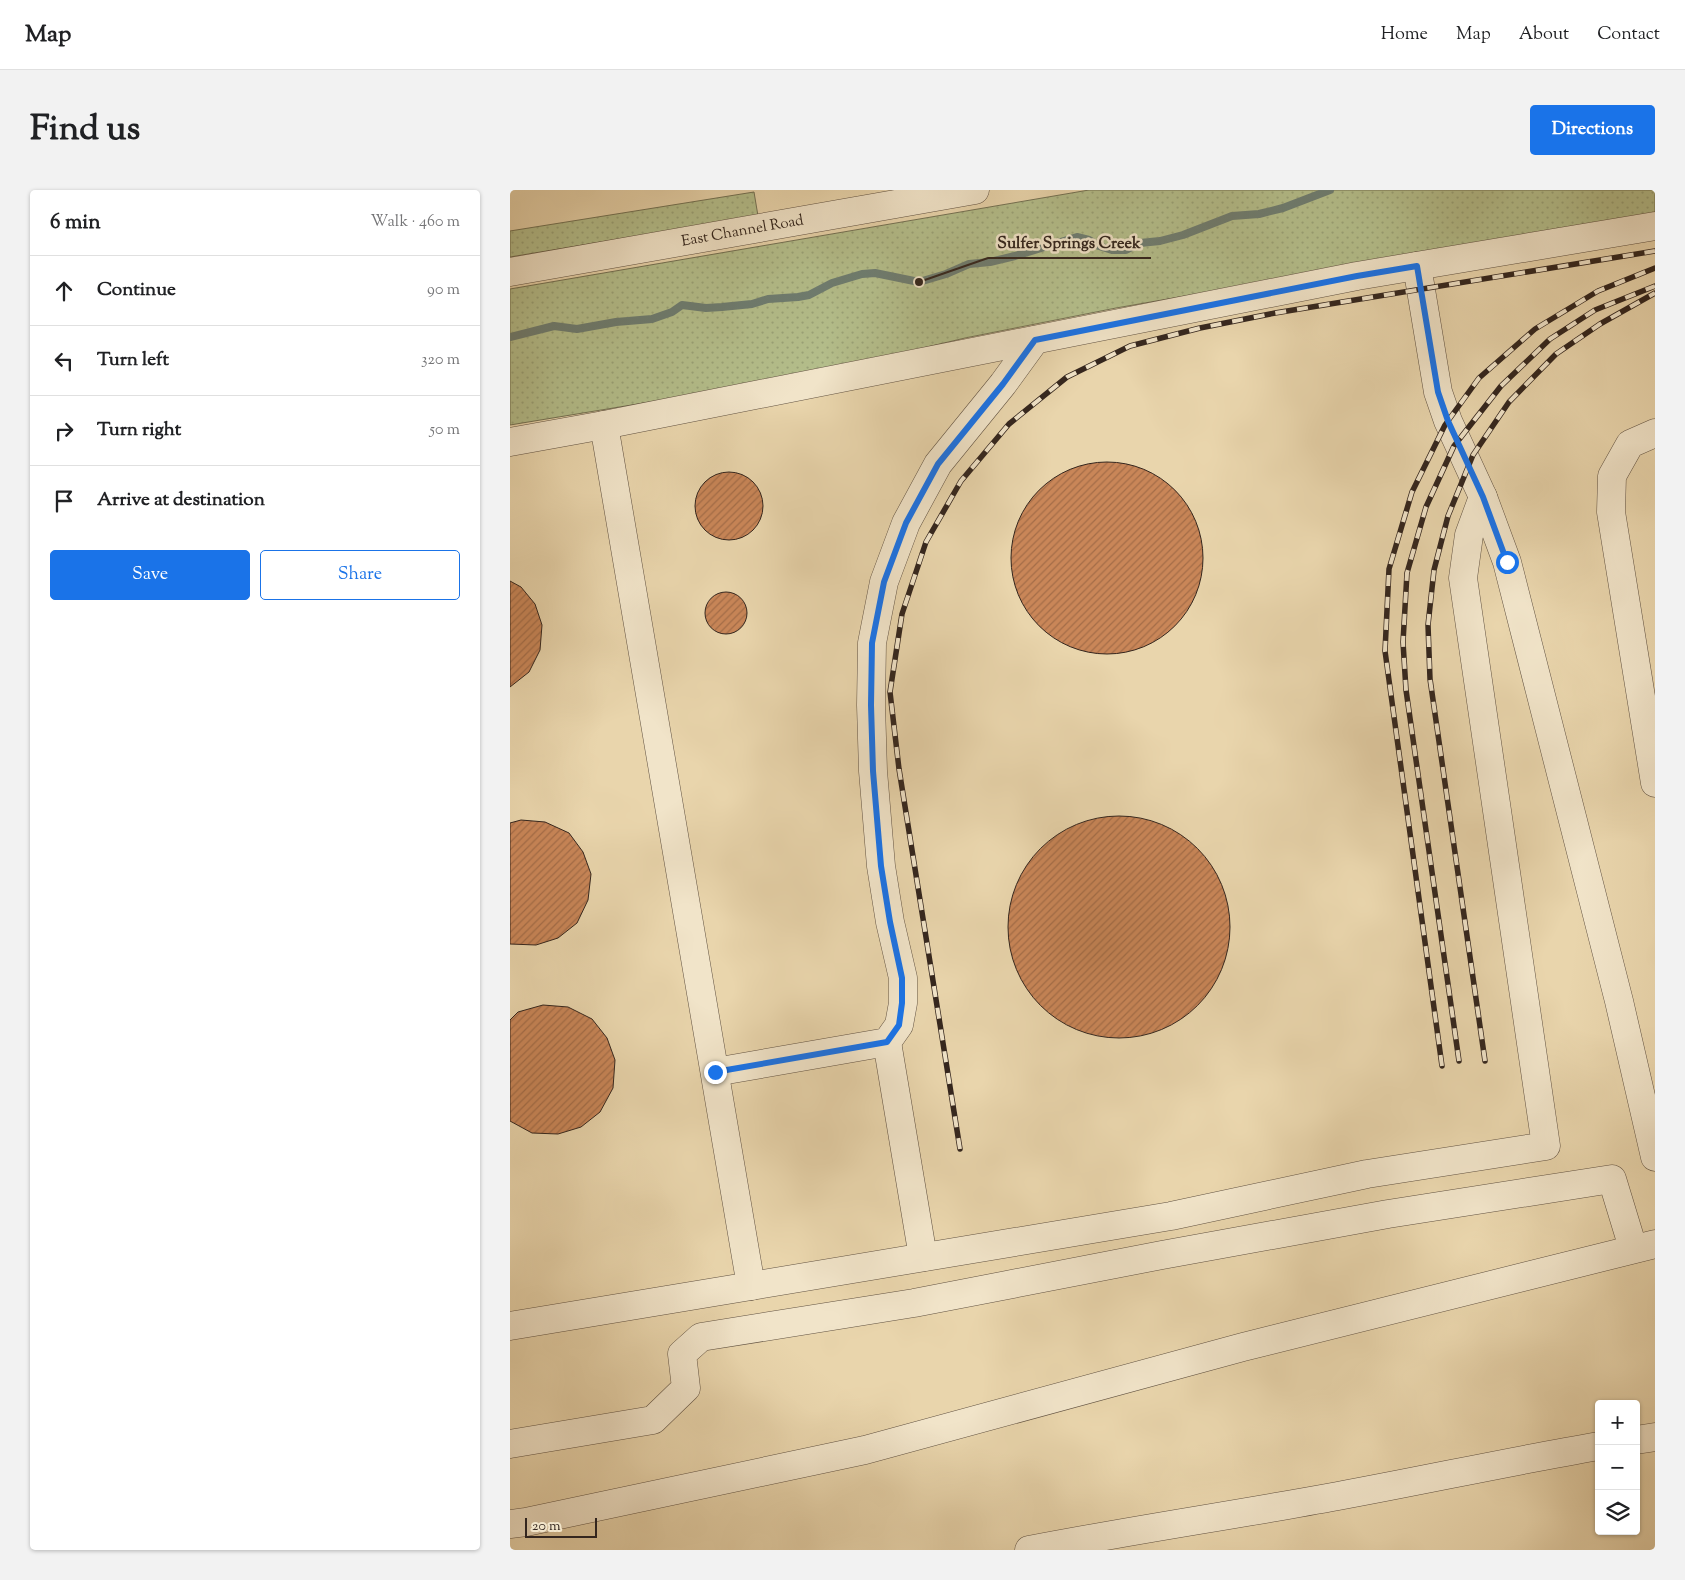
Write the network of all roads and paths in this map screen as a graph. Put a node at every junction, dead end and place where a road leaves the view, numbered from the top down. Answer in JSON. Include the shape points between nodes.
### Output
{"nodes":[{"id":1,"x":976,"y":190,"type":"edge"},
{"id":2,"x":1655,"y":226,"type":"edge"},
{"id":3,"x":1417,"y":266,"type":"junction"},
{"id":4,"x":510,"y":272,"type":"edge"},
{"id":5,"x":1035,"y":340,"type":"junction"},
{"id":6,"x":604,"y":425,"type":"junction"},
{"id":7,"x":1655,"y":433,"type":"edge"},
{"id":8,"x":510,"y":442,"type":"edge"},
{"id":9,"x":1483,"y":497,"type":"junction"},
{"id":10,"x":1655,"y":783,"type":"edge"},
{"id":11,"x":887,"y":1042,"type":"junction"},
{"id":12,"x":715,"y":1072,"type":"junction"},
{"id":13,"x":1655,"y":1157,"type":"edge"},
{"id":14,"x":1644,"y":1246,"type":"edge"},
{"id":15,"x":923,"y":1257,"type":"junction"},
{"id":16,"x":752,"y":1286,"type":"junction"},
{"id":17,"x":510,"y":1326,"type":"edge"},
{"id":18,"x":1655,"y":1437,"type":"edge"},
{"id":19,"x":1640,"y":1439,"type":"edge"},
{"id":20,"x":510,"y":1444,"type":"edge"},
{"id":21,"x":1595,"y":1447,"type":"edge"},
{"id":22,"x":510,"y":1524,"type":"edge"},
{"id":23,"x":1029,"y":1550,"type":"edge"}],
"edges":[{"from":1,"to":4,"type":"street","name":"East Channel Road"},
{"from":2,"to":3,"type":"street"},
{"from":3,"to":5,"type":"street"},
{"from":3,"to":9,"type":"street","via":[[1438,392]]},
{"from":5,"to":6,"type":"street"},
{"from":5,"to":11,"type":"street","via":[[938,464],[906,523],[884,582],[872,643],[873,771],[881,866],[902,978],[899,1025]]},
{"from":6,"to":8,"type":"street"},
{"from":6,"to":12,"type":"street"},
{"from":7,"to":10,"type":"street","via":[[1630,444],[1612,476],[1611,512]]},
{"from":9,"to":13,"type":"street","via":[[1507,562]]},
{"from":9,"to":15,"type":"street","via":[[1469,536],[1463,578],[1546,1146],[1367,1174],[1171,1216]]},
{"from":11,"to":12,"type":"street"},
{"from":11,"to":15,"type":"street"},
{"from":12,"to":16,"type":"street"},
{"from":14,"to":20,"type":"street","via":[[1612,1179],[1388,1214],[914,1303],[701,1338],[682,1354],[686,1388],[653,1420]]},
{"from":14,"to":22,"type":"street","via":[[1243,1347],[865,1450]]},
{"from":15,"to":16,"type":"street"},
{"from":16,"to":17,"type":"street"},
{"from":18,"to":19,"type":"street"},
{"from":21,"to":23,"type":"street","via":[[1339,1496]]}]}
